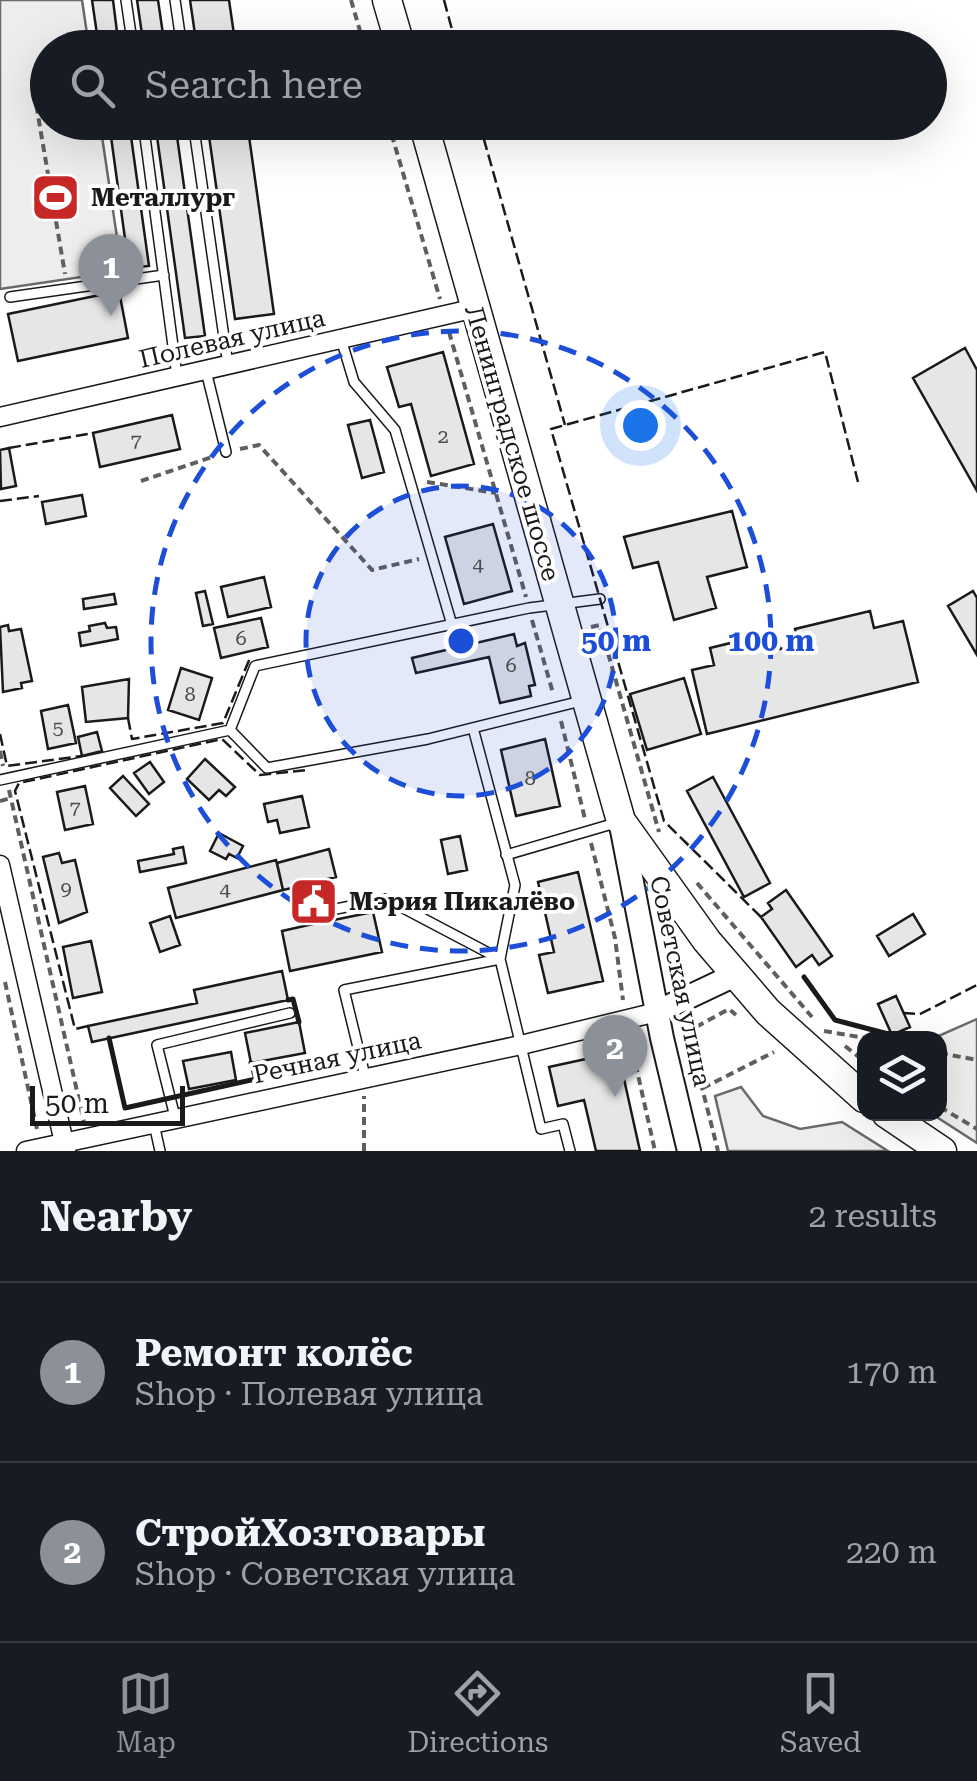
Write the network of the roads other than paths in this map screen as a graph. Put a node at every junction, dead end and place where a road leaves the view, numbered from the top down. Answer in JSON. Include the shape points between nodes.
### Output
{"nodes":[{"id":1,"x":126,"y":0,"type":"edge"},
{"id":2,"x":175,"y":0,"type":"edge"},
{"id":3,"x":388,"y":0,"type":"edge"},
{"id":4,"x":130,"y":30,"type":"edge"},
{"id":5,"x":179,"y":30,"type":"edge"},
{"id":6,"x":396,"y":30,"type":"edge"},
{"id":7,"x":145,"y":140,"type":"edge"},
{"id":8,"x":195,"y":140,"type":"edge"},
{"id":9,"x":427,"y":140,"type":"edge"},
{"id":10,"x":164,"y":275,"type":"junction"},
{"id":11,"x":10,"y":297,"type":"dead end"},
{"id":12,"x":476,"y":308,"type":"junction"},
{"id":13,"x":341,"y":339,"type":"junction"},
{"id":14,"x":228,"y":366,"type":"junction"},
{"id":15,"x":206,"y":370,"type":"junction"},
{"id":16,"x":177,"y":376,"type":"junction"},
{"id":17,"x":0,"y":417,"type":"edge"},
{"id":18,"x":226,"y":452,"type":"road end"},
{"id":19,"x":600,"y":599,"type":"dead end"},
{"id":20,"x":559,"y":605,"type":"junction"},
{"id":21,"x":452,"y":625,"type":"junction"},
{"id":22,"x":586,"y":700,"type":"junction"},
{"id":23,"x":474,"y":728,"type":"junction"},
{"id":24,"x":230,"y":730,"type":"junction"},
{"id":25,"x":3,"y":780,"type":"edge"},
{"id":26,"x":621,"y":822,"type":"junction"},
{"id":27,"x":506,"y":854,"type":"junction"},
{"id":28,"x":0,"y":865,"type":"edge"},
{"id":29,"x":2,"y":886,"type":"edge"},
{"id":30,"x":336,"y":909,"type":"dead end"},
{"id":31,"x":500,"y":959,"type":"junction"},
{"id":32,"x":736,"y":975,"type":"junction"},
{"id":33,"x":657,"y":1012,"type":"junction"},
{"id":34,"x":290,"y":1013,"type":"dead end"},
{"id":35,"x":520,"y":1045,"type":"junction"},
{"id":36,"x":364,"y":1076,"type":"junction"},
{"id":37,"x":857,"y":1092,"type":"edge"},
{"id":38,"x":175,"y":1117,"type":"junction"},
{"id":39,"x":153,"y":1121,"type":"junction"},
{"id":40,"x":897,"y":1121,"type":"edge"},
{"id":41,"x":66,"y":1146,"type":"edge"},
{"id":42,"x":34,"y":1149,"type":"edge"},
{"id":43,"x":160,"y":1151,"type":"edge"},
{"id":44,"x":570,"y":1151,"type":"edge"},
{"id":45,"x":689,"y":1151,"type":"edge"},
{"id":46,"x":942,"y":1151,"type":"edge"}],
"edges":[{"from":1,"to":4,"type":"lane"},
{"from":2,"to":5,"type":"lane"},
{"from":3,"to":6,"type":"main road"},
{"from":7,"to":10,"type":"lane"},
{"from":8,"to":14,"type":"lane"},
{"from":9,"to":12,"type":"main road","name":"Ленинградское шоссе"},
{"from":10,"to":11,"type":"lane"},
{"from":10,"to":16,"type":"lane"},
{"from":12,"to":13,"type":"street","name":"Полевая улица"},
{"from":12,"to":20,"type":"main road","name":"Ленинградское шоссе"},
{"from":13,"to":14,"type":"street","name":"Полевая улица"},
{"from":13,"to":21,"type":"lane","via":[[354,382],[395,430]]},
{"from":14,"to":15,"type":"street","name":"Полевая улица"},
{"from":15,"to":16,"type":"street","name":"Полевая улица"},
{"from":15,"to":18,"type":"lane"},
{"from":16,"to":17,"type":"street","name":"Полевая улица"},
{"from":19,"to":20,"type":"lane"},
{"from":20,"to":21,"type":"lane"},
{"from":20,"to":22,"type":"main road","name":"Ленинградское шоссе"},
{"from":21,"to":24,"type":"lane","via":[[255,666]]},
{"from":22,"to":23,"type":"lane"},
{"from":22,"to":26,"type":"main road","name":"Ленинградское шоссе"},
{"from":23,"to":24,"type":"lane","via":[[268,768]]},
{"from":23,"to":27,"type":"lane"},
{"from":24,"to":25,"type":"lane"},
{"from":26,"to":27,"type":"lane"},
{"from":26,"to":32,"type":"main road","name":"Ленинградское шоссе"},
{"from":26,"to":33,"type":"street","name":"Советская улица"},
{"from":27,"to":31,"type":"lane","via":[[515,885]]},
{"from":28,"to":29,"type":"street"},
{"from":29,"to":41,"type":"street"},
{"from":30,"to":31,"type":"lane","via":[[386,899]]},
{"from":31,"to":35,"type":"lane"},
{"from":31,"to":36,"type":"lane","via":[[344,990]]},
{"from":32,"to":33,"type":"street"},
{"from":32,"to":37,"type":"main road","name":"Ленинградское шоссе"},
{"from":33,"to":35,"type":"street","name":"Речная улица"},
{"from":33,"to":45,"type":"street","name":"Советская улица"},
{"from":34,"to":38,"type":"lane","via":[[157,1045]]},
{"from":35,"to":36,"type":"street","name":"Речная улица"},
{"from":35,"to":44,"type":"lane","via":[[542,1128],[563,1124]]},
{"from":36,"to":38,"type":"street","name":"Речная улица"},
{"from":38,"to":39,"type":"street","name":"Речная улица"},
{"from":39,"to":41,"type":"street","name":"Речная улица"},
{"from":39,"to":43,"type":"lane"},
{"from":40,"to":46,"type":"main road"},
{"from":41,"to":42,"type":"street","name":"Речная улица"}]}
